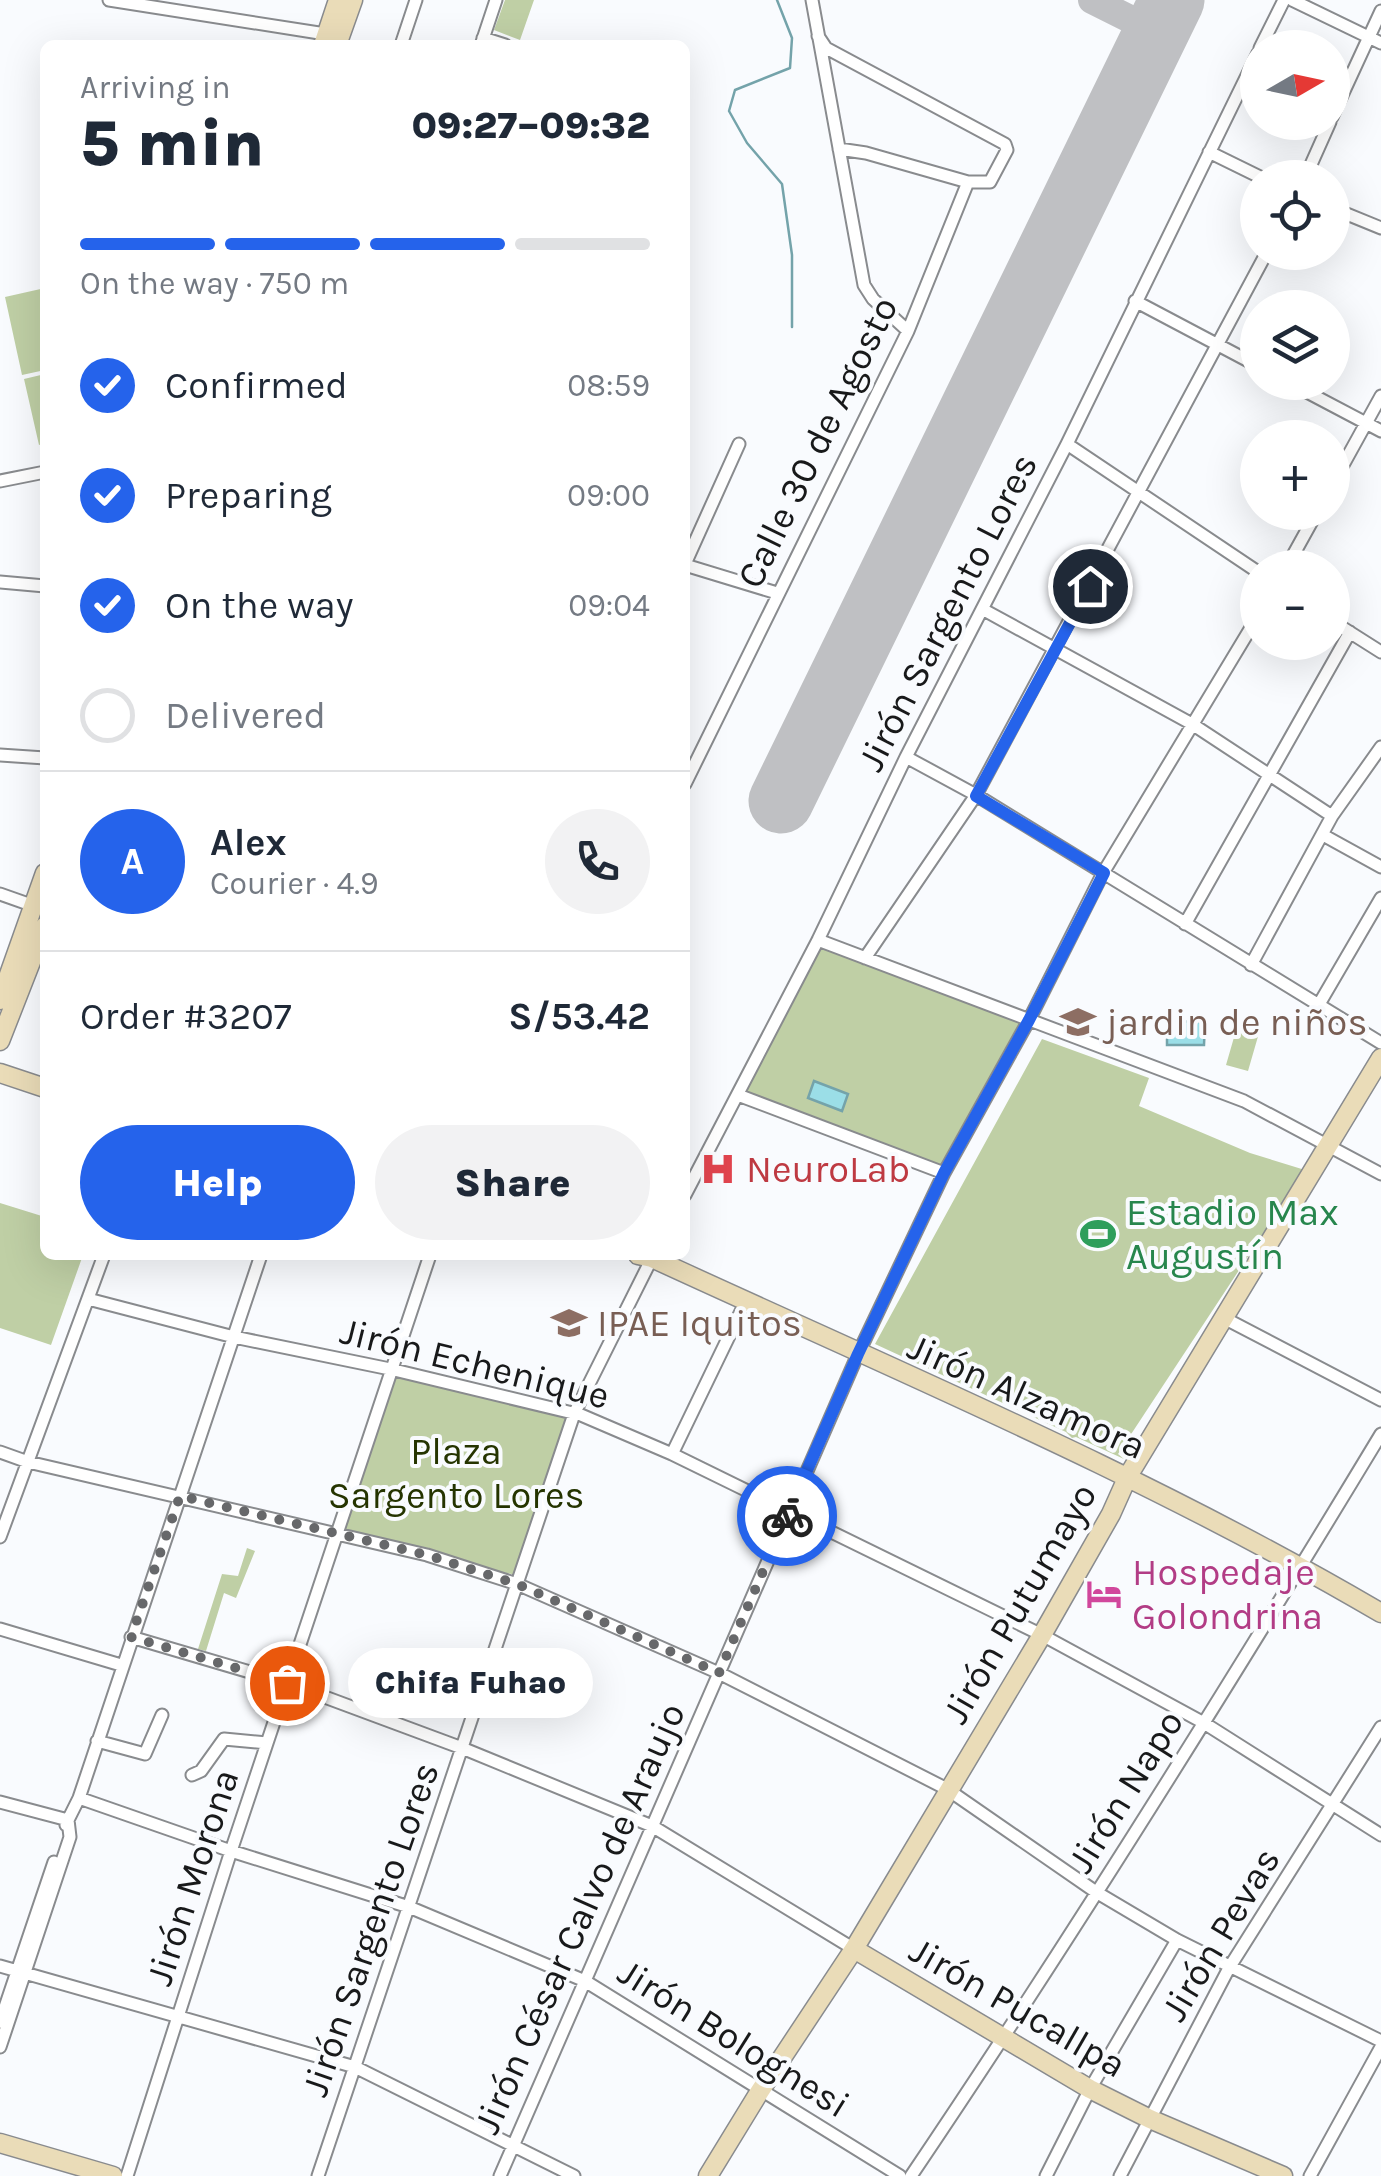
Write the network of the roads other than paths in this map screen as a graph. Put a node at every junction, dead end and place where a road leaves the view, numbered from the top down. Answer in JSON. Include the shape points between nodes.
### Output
{"nodes":[{"id":1,"x":110,"y":0,"type":"edge"},
{"id":2,"x":338,"y":0,"type":"edge"},
{"id":3,"x":353,"y":0,"type":"edge"},
{"id":4,"x":416,"y":0,"type":"edge"},
{"id":5,"x":496,"y":0,"type":"edge"},
{"id":6,"x":812,"y":0,"type":"edge"},
{"id":7,"x":1284,"y":0,"type":"edge"},
{"id":8,"x":1292,"y":0,"type":"edge"},
{"id":9,"x":1381,"y":11,"type":"edge"},
{"id":10,"x":1269,"y":30,"type":"edge"},
{"id":11,"x":818,"y":36,"type":"junction"},
{"id":12,"x":331,"y":40,"type":"edge"},
{"id":13,"x":403,"y":40,"type":"edge"},
{"id":14,"x":483,"y":40,"type":"edge"},
{"id":15,"x":1375,"y":40,"type":"edge"},
{"id":16,"x":1350,"y":85,"type":"edge"},
{"id":17,"x":1240,"y":89,"type":"edge"},
{"id":18,"x":840,"y":149,"type":"junction"},
{"id":19,"x":1209,"y":152,"type":"junction"},
{"id":20,"x":1240,"y":167,"type":"edge"},
{"id":21,"x":968,"y":182,"type":"junction"},
{"id":22,"x":1350,"y":215,"type":"edge"},
{"id":23,"x":1381,"y":228,"type":"edge"},
{"id":24,"x":1258,"y":270,"type":"edge"},
{"id":25,"x":1135,"y":301,"type":"junction"},
{"id":26,"x":908,"y":331,"type":"junction"},
{"id":27,"x":1220,"y":345,"type":"junction"},
{"id":28,"x":1240,"y":356,"type":"edge"},
{"id":29,"x":1381,"y":396,"type":"edge"},
{"id":30,"x":1321,"y":400,"type":"edge"},
{"id":31,"x":1366,"y":425,"type":"junction"},
{"id":32,"x":1381,"y":431,"type":"edge"},
{"id":33,"x":738,"y":444,"type":"dead end"},
{"id":34,"x":1066,"y":444,"type":"junction"},
{"id":35,"x":1350,"y":453,"type":"edge"},
{"id":36,"x":40,"y":473,"type":"edge"},
{"id":37,"x":0,"y":481,"type":"edge"},
{"id":38,"x":1141,"y":493,"type":"junction"},
{"id":39,"x":690,"y":553,"type":"edge"},
{"id":40,"x":1240,"y":560,"type":"edge"},
{"id":41,"x":690,"y":566,"type":"edge"},
{"id":42,"x":0,"y":582,"type":"edge"},
{"id":43,"x":40,"y":586,"type":"edge"},
{"id":44,"x":776,"y":593,"type":"junction"},
{"id":45,"x":984,"y":610,"type":"junction"},
{"id":46,"x":1350,"y":632,"type":"edge"},
{"id":47,"x":1240,"y":645,"type":"edge"},
{"id":48,"x":1056,"y":648,"type":"junction"},
{"id":49,"x":1381,"y":652,"type":"edge"},
{"id":50,"x":1334,"y":660,"type":"edge"},
{"id":51,"x":1192,"y":724,"type":"junction"},
{"id":52,"x":1381,"y":747,"type":"edge"},
{"id":53,"x":0,"y":755,"type":"edge"},
{"id":54,"x":906,"y":757,"type":"junction"},
{"id":55,"x":40,"y":758,"type":"edge"},
{"id":56,"x":690,"y":774,"type":"edge"},
{"id":57,"x":1270,"y":776,"type":"junction"},
{"id":58,"x":976,"y":796,"type":"junction"},
{"id":59,"x":1332,"y":816,"type":"junction"},
{"id":60,"x":1323,"y":835,"type":"junction"},
{"id":61,"x":1381,"y":867,"type":"edge"},
{"id":62,"x":1104,"y":873,"type":"junction"},
{"id":63,"x":40,"y":888,"type":"edge"},
{"id":64,"x":0,"y":894,"type":"edge"},
{"id":65,"x":1381,"y":898,"type":"edge"},
{"id":66,"x":34,"y":906,"type":"junction"},
{"id":67,"x":1185,"y":924,"type":"junction"},
{"id":68,"x":40,"y":939,"type":"edge"},
{"id":69,"x":818,"y":940,"type":"junction"},
{"id":70,"x":865,"y":958,"type":"junction"},
{"id":71,"x":1251,"y":965,"type":"junction"},
{"id":72,"x":0,"y":1000,"type":"edge"},
{"id":73,"x":1318,"y":1006,"type":"junction"},
{"id":74,"x":1029,"y":1020,"type":"junction"},
{"id":75,"x":0,"y":1041,"type":"edge"},
{"id":76,"x":1381,"y":1043,"type":"edge"},
{"id":77,"x":1381,"y":1058,"type":"edge"},
{"id":78,"x":0,"y":1074,"type":"edge"},
{"id":79,"x":40,"y":1086,"type":"edge"},
{"id":80,"x":738,"y":1095,"type":"junction"},
{"id":81,"x":1327,"y":1142,"type":"junction"},
{"id":82,"x":944,"y":1173,"type":"junction"},
{"id":83,"x":1381,"y":1174,"type":"edge"},
{"id":84,"x":690,"y":1186,"type":"edge"},
{"id":85,"x":102,"y":1260,"type":"edge"},
{"id":86,"x":259,"y":1260,"type":"edge"},
{"id":87,"x":428,"y":1260,"type":"edge"},
{"id":88,"x":646,"y":1260,"type":"edge"},
{"id":89,"x":657,"y":1260,"type":"edge"},
{"id":90,"x":88,"y":1299,"type":"junction"},
{"id":91,"x":746,"y":1301,"type":"junction"},
{"id":92,"x":1224,"y":1318,"type":"junction"},
{"id":93,"x":234,"y":1337,"type":"junction"},
{"id":94,"x":858,"y":1354,"type":"junction"},
{"id":95,"x":390,"y":1369,"type":"junction"},
{"id":96,"x":1381,"y":1400,"type":"edge"},
{"id":97,"x":574,"y":1414,"type":"junction"},
{"id":98,"x":1381,"y":1434,"type":"edge"},
{"id":99,"x":0,"y":1452,"type":"edge"},
{"id":100,"x":672,"y":1454,"type":"junction"},
{"id":101,"x":28,"y":1462,"type":"junction"},
{"id":102,"x":1128,"y":1476,"type":"junction"},
{"id":103,"x":180,"y":1496,"type":"junction"},
{"id":104,"x":788,"y":1513,"type":"junction"},
{"id":105,"x":336,"y":1535,"type":"junction"},
{"id":106,"x":0,"y":1538,"type":"edge"},
{"id":107,"x":1301,"y":1566,"type":"junction"},
{"id":108,"x":517,"y":1584,"type":"junction"},
{"id":109,"x":1381,"y":1613,"type":"edge"},
{"id":110,"x":0,"y":1629,"type":"edge"},
{"id":111,"x":1042,"y":1635,"type":"junction"},
{"id":112,"x":131,"y":1637,"type":"junction"},
{"id":113,"x":121,"y":1665,"type":"junction"},
{"id":114,"x":719,"y":1673,"type":"junction"},
{"id":115,"x":287,"y":1683,"type":"junction"},
{"id":116,"x":162,"y":1715,"type":"dead end"},
{"id":117,"x":1204,"y":1723,"type":"junction"},
{"id":118,"x":1381,"y":1727,"type":"edge"},
{"id":119,"x":97,"y":1741,"type":"junction"},
{"id":120,"x":267,"y":1743,"type":"junction"},
{"id":121,"x":462,"y":1748,"type":"junction"},
{"id":122,"x":192,"y":1776,"type":"dead end"},
{"id":123,"x":947,"y":1790,"type":"junction"},
{"id":124,"x":79,"y":1798,"type":"junction"},
{"id":125,"x":0,"y":1802,"type":"edge"},
{"id":126,"x":1332,"y":1806,"type":"junction"},
{"id":127,"x":68,"y":1820,"type":"junction"},
{"id":128,"x":652,"y":1826,"type":"junction"},
{"id":129,"x":1381,"y":1836,"type":"edge"},
{"id":130,"x":231,"y":1851,"type":"junction"},
{"id":131,"x":1096,"y":1892,"type":"junction"},
{"id":132,"x":408,"y":1907,"type":"junction"},
{"id":133,"x":1177,"y":1940,"type":"junction"},
{"id":134,"x":854,"y":1950,"type":"junction"},
{"id":135,"x":0,"y":1966,"type":"edge"},
{"id":136,"x":1230,"y":1968,"type":"junction"},
{"id":137,"x":21,"y":1973,"type":"junction"},
{"id":138,"x":585,"y":1981,"type":"junction"},
{"id":139,"x":178,"y":2018,"type":"junction"},
{"id":140,"x":0,"y":2022,"type":"edge"},
{"id":141,"x":1004,"y":2039,"type":"junction"},
{"id":142,"x":1381,"y":2044,"type":"edge"},
{"id":143,"x":0,"y":2048,"type":"edge"},
{"id":144,"x":355,"y":2067,"type":"junction"},
{"id":145,"x":1090,"y":2089,"type":"junction"},
{"id":146,"x":760,"y":2091,"type":"junction"},
{"id":147,"x":1150,"y":2119,"type":"junction"},
{"id":148,"x":0,"y":2143,"type":"edge"},
{"id":149,"x":514,"y":2144,"type":"junction"},
{"id":150,"x":113,"y":2176,"type":"edge"},
{"id":151,"x":127,"y":2176,"type":"edge"},
{"id":152,"x":318,"y":2176,"type":"edge"},
{"id":153,"x":500,"y":2176,"type":"edge"},
{"id":154,"x":574,"y":2176,"type":"edge"},
{"id":155,"x":708,"y":2176,"type":"edge"},
{"id":156,"x":900,"y":2176,"type":"edge"},
{"id":157,"x":912,"y":2176,"type":"edge"},
{"id":158,"x":1046,"y":2176,"type":"edge"},
{"id":159,"x":1120,"y":2176,"type":"edge"},
{"id":160,"x":1283,"y":2176,"type":"edge"},
{"id":161,"x":1310,"y":2176,"type":"edge"}],
"edges":[{"from":1,"to":12,"type":"street"},
{"from":2,"to":12,"type":"street"},
{"from":3,"to":12,"type":"street"},
{"from":4,"to":13,"type":"street"},
{"from":5,"to":14,"type":"street"},
{"from":6,"to":11,"type":"street"},
{"from":7,"to":10,"type":"street","name":"Jirón Sargento Lores"},
{"from":8,"to":15,"type":"street"},
{"from":9,"to":15,"type":"street"},
{"from":11,"to":18,"type":"street"},
{"from":11,"to":21,"type":"street","via":[[826,48],[1005,144],[990,182]]},
{"from":15,"to":16,"type":"street"},
{"from":17,"to":19,"type":"street","name":"Jirón Sargento Lores"},
{"from":18,"to":21,"type":"street"},
{"from":18,"to":26,"type":"street","via":[[864,286]]},
{"from":19,"to":20,"type":"street"},
{"from":19,"to":25,"type":"street","name":"Jirón Sargento Lores"},
{"from":21,"to":26,"type":"street","name":"Calle 30 de Agosto"},
{"from":22,"to":23,"type":"street"},
{"from":24,"to":27,"type":"street"},
{"from":25,"to":27,"type":"street"},
{"from":25,"to":34,"type":"street","name":"Jirón Sargento Lores"},
{"from":26,"to":44,"type":"street","name":"Calle 30 de Agosto"},
{"from":27,"to":28,"type":"street"},
{"from":27,"to":38,"type":"street"},
{"from":29,"to":31,"type":"street"},
{"from":30,"to":31,"type":"street"},
{"from":31,"to":32,"type":"street"},
{"from":31,"to":35,"type":"street"},
{"from":33,"to":39,"type":"street"},
{"from":34,"to":38,"type":"street"},
{"from":34,"to":45,"type":"street","name":"Jirón Sargento Lores"},
{"from":36,"to":37,"type":"street"},
{"from":38,"to":40,"type":"street"},
{"from":38,"to":48,"type":"street"},
{"from":41,"to":44,"type":"street"},
{"from":42,"to":43,"type":"street"},
{"from":44,"to":56,"type":"street","name":"Calle 30 de Agosto"},
{"from":45,"to":48,"type":"street"},
{"from":45,"to":54,"type":"street","name":"Jirón Sargento Lores"},
{"from":46,"to":49,"type":"street"},
{"from":47,"to":51,"type":"street","name":"Jirón César Calvo de Araujo"},
{"from":48,"to":51,"type":"street"},
{"from":48,"to":58,"type":"street"},
{"from":50,"to":57,"type":"street"},
{"from":51,"to":57,"type":"street"},
{"from":51,"to":62,"type":"street","name":"Jirón César Calvo de Araujo"},
{"from":52,"to":59,"type":"street"},
{"from":53,"to":55,"type":"street"},
{"from":54,"to":58,"type":"street"},
{"from":54,"to":69,"type":"street","name":"Jirón Sargento Lores"},
{"from":57,"to":59,"type":"street"},
{"from":57,"to":67,"type":"street"},
{"from":58,"to":62,"type":"street"},
{"from":58,"to":70,"type":"street"},
{"from":59,"to":60,"type":"street"},
{"from":60,"to":61,"type":"street"},
{"from":60,"to":71,"type":"street"},
{"from":62,"to":67,"type":"street"},
{"from":62,"to":74,"type":"street","name":"Jirón César Calvo de Araujo"},
{"from":63,"to":66,"type":"street"},
{"from":64,"to":66,"type":"street"},
{"from":65,"to":73,"type":"street"},
{"from":66,"to":72,"type":"street"},
{"from":67,"to":71,"type":"street"},
{"from":68,"to":75,"type":"street"},
{"from":69,"to":70,"type":"street"},
{"from":69,"to":80,"type":"street","name":"Jirón Sargento Lores"},
{"from":70,"to":74,"type":"street"},
{"from":71,"to":73,"type":"street"},
{"from":73,"to":76,"type":"street"},
{"from":74,"to":81,"type":"street","via":[[1244,1100]]},
{"from":74,"to":82,"type":"street","name":"Jirón César Calvo de Araujo"},
{"from":77,"to":81,"type":"street","name":"Jirón Putumayo"},
{"from":78,"to":79,"type":"street"},
{"from":80,"to":82,"type":"street"},
{"from":80,"to":84,"type":"street","name":"Jirón Sargento Lores"},
{"from":81,"to":83,"type":"street"},
{"from":81,"to":92,"type":"street","name":"Jirón Putumayo"},
{"from":82,"to":94,"type":"street","name":"Jirón César Calvo de Araujo"},
{"from":85,"to":90,"type":"street"},
{"from":86,"to":93,"type":"street"},
{"from":87,"to":95,"type":"street","name":"Jirón Morona"},
{"from":88,"to":97,"type":"street","name":"Jirón Sargento Lores"},
{"from":89,"to":91,"type":"street","name":"Jirón Alzamora"},
{"from":90,"to":93,"type":"street","name":"Jirón Echenique"},
{"from":90,"to":101,"type":"street"},
{"from":91,"to":94,"type":"street","name":"Jirón Alzamora"},
{"from":91,"to":100,"type":"street"},
{"from":92,"to":96,"type":"street"},
{"from":92,"to":102,"type":"street","name":"Jirón Putumayo"},
{"from":93,"to":95,"type":"street","name":"Jirón Echenique"},
{"from":93,"to":103,"type":"street"},
{"from":94,"to":102,"type":"street","name":"Jirón Alzamora"},
{"from":94,"to":104,"type":"street","name":"Jirón César Calvo de Araujo"},
{"from":95,"to":97,"type":"street","name":"Jirón Echenique"},
{"from":95,"to":105,"type":"street","name":"Jirón Morona"},
{"from":97,"to":100,"type":"street","name":"Jirón Echenique"},
{"from":97,"to":108,"type":"street","name":"Jirón Sargento Lores"},
{"from":98,"to":107,"type":"street","name":"Jirón Napo"},
{"from":99,"to":101,"type":"street"},
{"from":100,"to":104,"type":"street","name":"Jirón Echenique"},
{"from":101,"to":103,"type":"street"},
{"from":101,"to":106,"type":"street"},
{"from":102,"to":107,"type":"street","name":"Jirón Alzamora"},
{"from":102,"to":111,"type":"street","name":"Jirón Putumayo"},
{"from":103,"to":105,"type":"street"},
{"from":103,"to":112,"type":"street"},
{"from":104,"to":111,"type":"street","name":"Jirón Echenique"},
{"from":104,"to":114,"type":"street","name":"Jirón César Calvo de Araujo"},
{"from":105,"to":108,"type":"street"},
{"from":105,"to":115,"type":"street","name":"Jirón Morona"},
{"from":107,"to":109,"type":"street","name":"Jirón Alzamora"},
{"from":107,"to":117,"type":"street","name":"Jirón Napo"},
{"from":108,"to":114,"type":"street"},
{"from":108,"to":121,"type":"street","name":"Jirón Sargento Lores"},
{"from":110,"to":113,"type":"street"},
{"from":111,"to":117,"type":"street","name":"Jirón Echenique"},
{"from":111,"to":123,"type":"street","name":"Jirón Putumayo"},
{"from":112,"to":113,"type":"street"},
{"from":112,"to":115,"type":"street"},
{"from":113,"to":119,"type":"street"},
{"from":114,"to":123,"type":"street"},
{"from":114,"to":128,"type":"street","name":"Jirón César Calvo de Araujo"},
{"from":115,"to":120,"type":"street","name":"Jirón Morona"},
{"from":115,"to":121,"type":"street"},
{"from":116,"to":119,"type":"street","via":[[145,1754]]},
{"from":117,"to":126,"type":"street","name":"Jirón Echenique"},
{"from":117,"to":131,"type":"street","name":"Jirón Napo"},
{"from":118,"to":126,"type":"street","name":"Jirón Pevas"},
{"from":119,"to":124,"type":"street"},
{"from":120,"to":122,"type":"street","via":[[224,1739]]},
{"from":120,"to":130,"type":"street","name":"Jirón Morona"},
{"from":121,"to":128,"type":"street"},
{"from":121,"to":132,"type":"street","name":"Jirón Sargento Lores"},
{"from":123,"to":131,"type":"street"},
{"from":123,"to":134,"type":"street","name":"Jirón Putumayo"},
{"from":124,"to":127,"type":"street"},
{"from":124,"to":130,"type":"street","name":"Jirón Bolognesi"},
{"from":125,"to":127,"type":"street"},
{"from":126,"to":129,"type":"street","name":"Jirón Echenique"},
{"from":126,"to":136,"type":"street","name":"Jirón Pevas"},
{"from":127,"to":137,"type":"street"},
{"from":128,"to":134,"type":"street"},
{"from":128,"to":138,"type":"street","name":"Jirón César Calvo de Araujo"},
{"from":130,"to":132,"type":"street","name":"Jirón Bolognesi"},
{"from":130,"to":139,"type":"street","name":"Jirón Morona"},
{"from":131,"to":133,"type":"street"},
{"from":131,"to":141,"type":"street","name":"Jirón Napo"},
{"from":132,"to":138,"type":"street","name":"Jirón Bolognesi"},
{"from":132,"to":144,"type":"street","name":"Jirón Sargento Lores"},
{"from":133,"to":136,"type":"street"},
{"from":133,"to":145,"type":"street"},
{"from":134,"to":141,"type":"street","name":"Jirón Pucallpa"},
{"from":134,"to":146,"type":"street","name":"Jirón Putumayo"},
{"from":135,"to":137,"type":"street"},
{"from":136,"to":142,"type":"street"},
{"from":136,"to":147,"type":"street","name":"Jirón Pevas"},
{"from":137,"to":139,"type":"street"},
{"from":137,"to":140,"type":"street"},
{"from":137,"to":143,"type":"street"},
{"from":138,"to":146,"type":"street","name":"Jirón Bolognesi"},
{"from":138,"to":149,"type":"street","name":"Jirón César Calvo de Araujo"},
{"from":139,"to":144,"type":"street"},
{"from":139,"to":151,"type":"street","name":"Jirón Morona"},
{"from":141,"to":145,"type":"street","name":"Jirón Pucallpa"},
{"from":141,"to":157,"type":"street","name":"Jirón Napo"},
{"from":142,"to":161,"type":"street"},
{"from":144,"to":149,"type":"street"},
{"from":144,"to":152,"type":"street","name":"Jirón Sargento Lores"},
{"from":145,"to":147,"type":"street","name":"Jirón Pucallpa"},
{"from":145,"to":158,"type":"street"},
{"from":146,"to":155,"type":"street","name":"Jirón Putumayo"},
{"from":146,"to":156,"type":"street","name":"Jirón Bolognesi"},
{"from":147,"to":159,"type":"street","name":"Jirón Pevas"},
{"from":147,"to":160,"type":"street","name":"Jirón Pucallpa"},
{"from":148,"to":150,"type":"street"},
{"from":149,"to":153,"type":"street","name":"Jirón César Calvo de Araujo"},
{"from":149,"to":154,"type":"street"}]}
